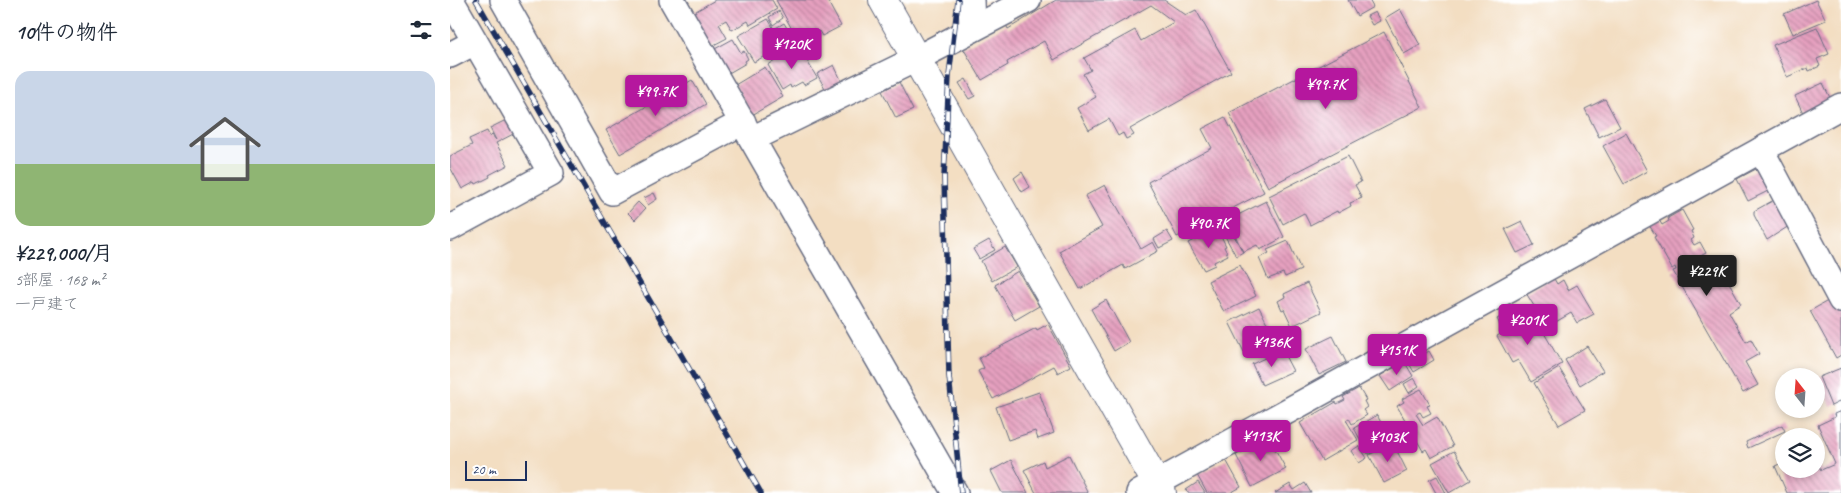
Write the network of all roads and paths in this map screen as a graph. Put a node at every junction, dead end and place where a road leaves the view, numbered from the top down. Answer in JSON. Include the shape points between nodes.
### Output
{"nodes":[{"id":1,"x":451,"y":0,"type":"edge"},
{"id":2,"x":503,"y":0,"type":"edge"},
{"id":3,"x":672,"y":0,"type":"edge"},
{"id":4,"x":883,"y":0,"type":"edge"},
{"id":5,"x":971,"y":0,"type":"edge"},
{"id":6,"x":1028,"y":0,"type":"edge"},
{"id":7,"x":972,"y":29,"type":"junction"},
{"id":8,"x":475,"y":42,"type":"junction"},
{"id":9,"x":450,"y":55,"type":"edge"},
{"id":10,"x":916,"y":59,"type":"junction"},
{"id":11,"x":1841,"y":106,"type":"edge"},
{"id":12,"x":748,"y":130,"type":"junction"},
{"id":13,"x":1761,"y":150,"type":"junction"},
{"id":14,"x":450,"y":228,"type":"edge"},
{"id":15,"x":1841,"y":300,"type":"edge"},
{"id":16,"x":1152,"y":490,"type":"edge"},
{"id":17,"x":955,"y":493,"type":"edge"}],
"edges":[{"from":1,"to":8,"type":"street"},
{"from":2,"to":12,"type":"street","via":[[612,192]]},
{"from":3,"to":12,"type":"street"},
{"from":4,"to":10,"type":"street"},
{"from":5,"to":7,"type":"street"},
{"from":6,"to":7,"type":"street"},
{"from":7,"to":10,"type":"street"},
{"from":8,"to":9,"type":"street"},
{"from":8,"to":14,"type":"street","via":[[552,173]]},
{"from":10,"to":12,"type":"street"},
{"from":10,"to":16,"type":"street"},
{"from":11,"to":13,"type":"street"},
{"from":12,"to":17,"type":"street"},
{"from":13,"to":15,"type":"street"},
{"from":13,"to":16,"type":"street"}]}
